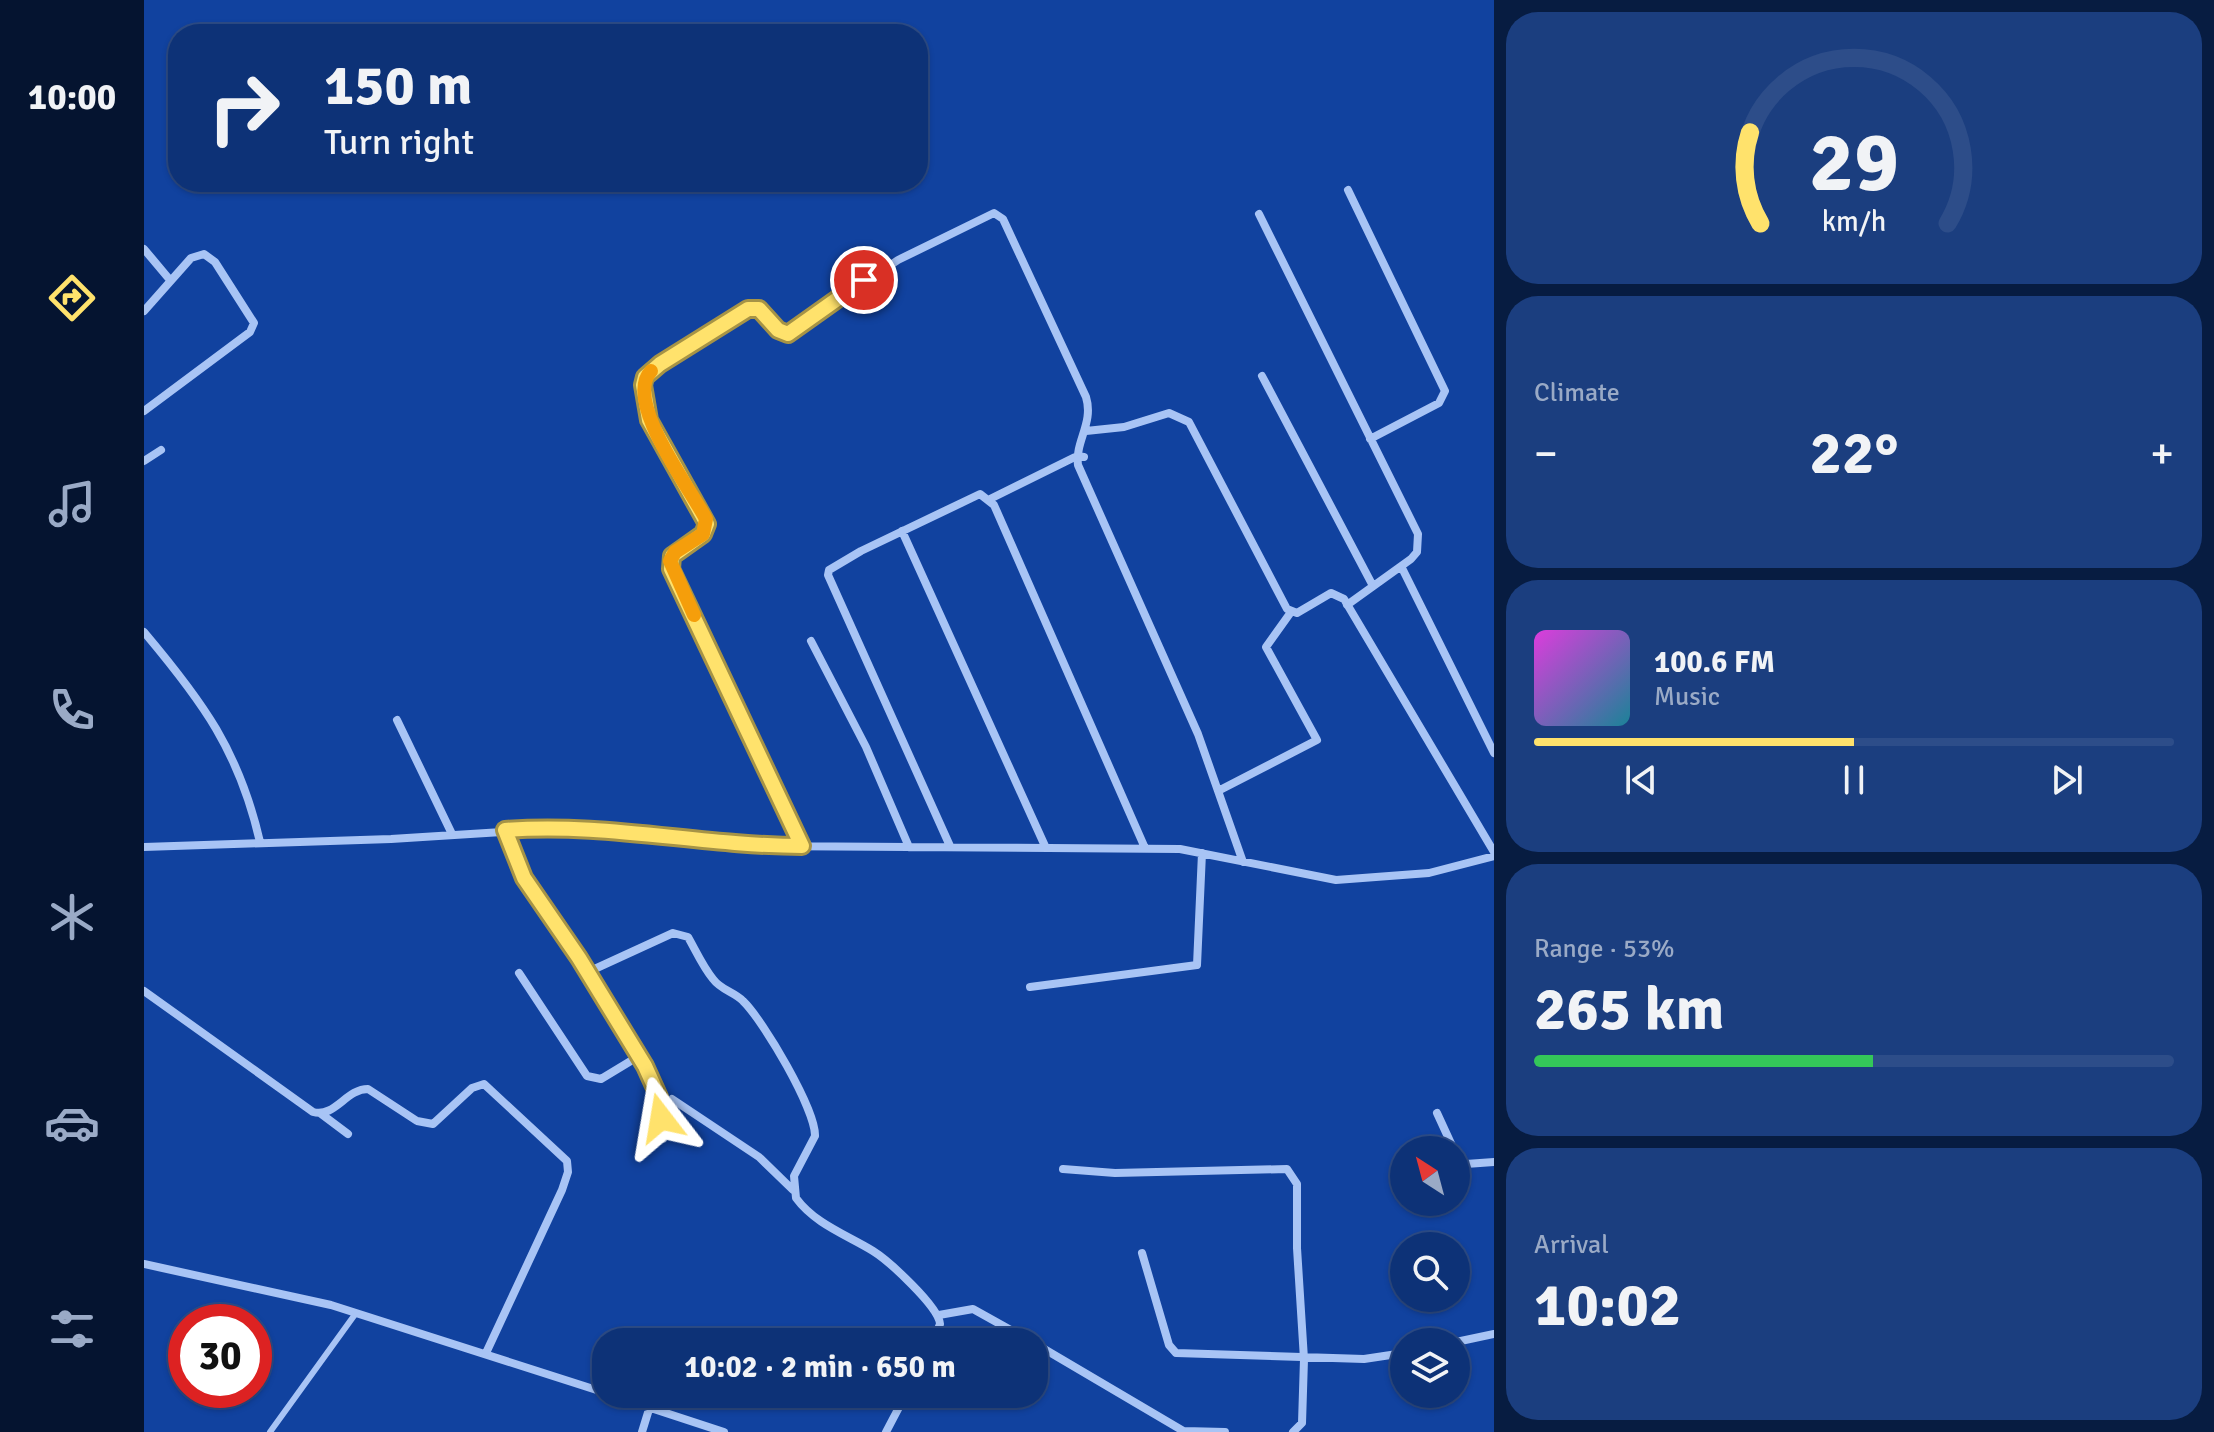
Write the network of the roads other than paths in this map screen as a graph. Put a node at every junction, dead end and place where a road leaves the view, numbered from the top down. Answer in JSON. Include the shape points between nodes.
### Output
{"nodes":[{"id":1,"x":1348,"y":190,"type":"dead end"},
{"id":2,"x":1259,"y":214,"type":"dead end"},
{"id":3,"x":144,"y":249,"type":"edge"},
{"id":4,"x":170,"y":280,"type":"junction"},
{"id":5,"x":144,"y":311,"type":"edge"},
{"id":6,"x":1262,"y":376,"type":"dead end"},
{"id":7,"x":144,"y":411,"type":"edge"},
{"id":8,"x":1086,"y":431,"type":"junction"},
{"id":9,"x":1370,"y":439,"type":"junction"},
{"id":10,"x":161,"y":450,"type":"dead end"},
{"id":11,"x":1080,"y":457,"type":"junction"},
{"id":12,"x":144,"y":461,"type":"edge"},
{"id":13,"x":990,"y":499,"type":"junction"},
{"id":14,"x":902,"y":531,"type":"junction"},
{"id":15,"x":1401,"y":566,"type":"junction"},
{"id":16,"x":1373,"y":586,"type":"junction"},
{"id":17,"x":1347,"y":605,"type":"junction"},
{"id":18,"x":1291,"y":612,"type":"junction"},
{"id":19,"x":144,"y":632,"type":"edge"},
{"id":20,"x":811,"y":641,"type":"dead end"},
{"id":21,"x":397,"y":720,"type":"dead end"},
{"id":22,"x":1494,"y":753,"type":"edge"},
{"id":23,"x":1218,"y":791,"type":"junction"},
{"id":24,"x":505,"y":830,"type":"junction"},
{"id":25,"x":452,"y":834,"type":"junction"},
{"id":26,"x":260,"y":842,"type":"junction"},
{"id":27,"x":802,"y":846,"type":"junction"},
{"id":28,"x":950,"y":846,"type":"junction"},
{"id":29,"x":1045,"y":846,"type":"junction"},
{"id":30,"x":144,"y":847,"type":"edge"},
{"id":31,"x":909,"y":847,"type":"junction"},
{"id":32,"x":1145,"y":848,"type":"junction"},
{"id":33,"x":1202,"y":853,"type":"junction"},
{"id":34,"x":1494,"y":854,"type":"edge"},
{"id":35,"x":1243,"y":862,"type":"junction"},
{"id":36,"x":588,"y":972,"type":"junction"},
{"id":37,"x":519,"y":973,"type":"dead end"},
{"id":38,"x":1030,"y":987,"type":"dead end"},
{"id":39,"x":144,"y":991,"type":"edge"},
{"id":40,"x":639,"y":1056,"type":"junction"},
{"id":41,"x":672,"y":1099,"type":"dead end"},
{"id":42,"x":320,"y":1113,"type":"junction"},
{"id":43,"x":1437,"y":1113,"type":"dead end"},
{"id":44,"x":348,"y":1134,"type":"dead end"},
{"id":45,"x":1447,"y":1136,"type":"edge"},
{"id":46,"x":663,"y":1139,"type":"dead end"},
{"id":47,"x":1494,"y":1162,"type":"edge"},
{"id":48,"x":1470,"y":1164,"type":"edge"},
{"id":49,"x":1063,"y":1169,"type":"dead end"},
{"id":50,"x":793,"y":1190,"type":"junction"},
{"id":51,"x":1142,"y":1253,"type":"dead end"},
{"id":52,"x":144,"y":1264,"type":"edge"},
{"id":53,"x":356,"y":1313,"type":"junction"},
{"id":54,"x":939,"y":1315,"type":"junction"},
{"id":55,"x":936,"y":1328,"type":"edge"},
{"id":56,"x":1007,"y":1328,"type":"edge"},
{"id":57,"x":1494,"y":1334,"type":"edge"},
{"id":58,"x":1470,"y":1339,"type":"edge"},
{"id":59,"x":1048,"y":1352,"type":"edge"},
{"id":60,"x":486,"y":1353,"type":"junction"},
{"id":61,"x":1390,"y":1356,"type":"edge"},
{"id":62,"x":1304,"y":1359,"type":"junction"},
{"id":63,"x":592,"y":1389,"type":"edge"},
{"id":64,"x":649,"y":1408,"type":"edge"},
{"id":65,"x":656,"y":1408,"type":"edge"},
{"id":66,"x":899,"y":1408,"type":"edge"},
{"id":67,"x":270,"y":1432,"type":"edge"},
{"id":68,"x":642,"y":1432,"type":"edge"},
{"id":69,"x":724,"y":1432,"type":"edge"},
{"id":70,"x":886,"y":1432,"type":"edge"},
{"id":71,"x":1185,"y":1432,"type":"edge"},
{"id":72,"x":1225,"y":1432,"type":"edge"},
{"id":73,"x":1293,"y":1432,"type":"edge"}],
"edges":[{"from":1,"to":9,"type":"street","via":[[1445,391],[1439,403]]},
{"from":2,"to":9,"type":"street"},
{"from":3,"to":4,"type":"street"},
{"from":4,"to":5,"type":"street"},
{"from":4,"to":7,"type":"street","via":[[191,258],[210,256],[252,316],[253,328]]},
{"from":6,"to":16,"type":"street"},
{"from":8,"to":11,"type":"street"},
{"from":8,"to":18,"type":"street","via":[[1124,427],[1169,413],[1183,416]]},
{"from":8,"to":27,"type":"street","via":[[1086,397],[1003,219],[994,213],[898,260],[788,334],[759,309],[748,309],[645,377],[649,420],[707,524],[703,534],[672,556],[671,569]]},
{"from":9,"to":15,"type":"street","via":[[1418,534],[1417,552]]},
{"from":10,"to":12,"type":"street"},
{"from":11,"to":13,"type":"street"},
{"from":11,"to":23,"type":"street"},
{"from":13,"to":14,"type":"street","via":[[974,496]]},
{"from":13,"to":32,"type":"street"},
{"from":14,"to":28,"type":"street","via":[[828,575]]},
{"from":14,"to":29,"type":"street"},
{"from":15,"to":16,"type":"street"},
{"from":15,"to":22,"type":"street"},
{"from":16,"to":17,"type":"street"},
{"from":17,"to":18,"type":"street","via":[[1331,593]]},
{"from":17,"to":34,"type":"street"},
{"from":18,"to":23,"type":"street","via":[[1266,647],[1317,740]]},
{"from":19,"to":26,"type":"street","via":[[218,729],[247,787]]},
{"from":20,"to":31,"type":"street","via":[[866,747]]},
{"from":21,"to":25,"type":"street"},
{"from":23,"to":35,"type":"street"},
{"from":24,"to":25,"type":"street"},
{"from":24,"to":27,"type":"street","via":[[583,827],[751,846]]},
{"from":24,"to":36,"type":"street","via":[[524,878]]},
{"from":25,"to":26,"type":"street"},
{"from":26,"to":30,"type":"street"},
{"from":27,"to":31,"type":"street"},
{"from":28,"to":29,"type":"street"},
{"from":28,"to":31,"type":"street"},
{"from":29,"to":32,"type":"street"},
{"from":32,"to":33,"type":"street"},
{"from":33,"to":35,"type":"street"},
{"from":33,"to":38,"type":"street","via":[[1197,965]]},
{"from":34,"to":35,"type":"street","via":[[1429,873],[1368,880],[1295,875]]},
{"from":36,"to":40,"type":"street"},
{"from":36,"to":50,"type":"street","via":[[673,933],[688,937],[714,980],[751,1010],[788,1067],[811,1117],[815,1136],[794,1176]]},
{"from":37,"to":40,"type":"street","via":[[587,1076],[601,1079]]},
{"from":39,"to":42,"type":"street"},
{"from":40,"to":46,"type":"street","via":[[659,1097]]},
{"from":41,"to":50,"type":"street","via":[[759,1157]]},
{"from":42,"to":44,"type":"street"},
{"from":42,"to":60,"type":"street","via":[[351,1093],[368,1089],[417,1121],[433,1124],[472,1088],[484,1084],[567,1161],[562,1190]]},
{"from":43,"to":45,"type":"street"},
{"from":47,"to":48,"type":"street"},
{"from":49,"to":62,"type":"street","via":[[1290,1171],[1297,1184]]},
{"from":50,"to":54,"type":"street","via":[[802,1206],[840,1236],[878,1254]]},
{"from":51,"to":62,"type":"street","via":[[1171,1350]]},
{"from":52,"to":53,"type":"street"},
{"from":53,"to":60,"type":"street"},
{"from":53,"to":67,"type":"lane"},
{"from":54,"to":55,"type":"street"},
{"from":54,"to":56,"type":"street","via":[[973,1309]]},
{"from":57,"to":58,"type":"street"},
{"from":59,"to":71,"type":"street"},
{"from":60,"to":63,"type":"street"},
{"from":61,"to":62,"type":"street"},
{"from":62,"to":73,"type":"street","via":[[1302,1423]]},
{"from":64,"to":68,"type":"street"},
{"from":65,"to":69,"type":"street"},
{"from":66,"to":70,"type":"street"},
{"from":71,"to":72,"type":"street"}]}
